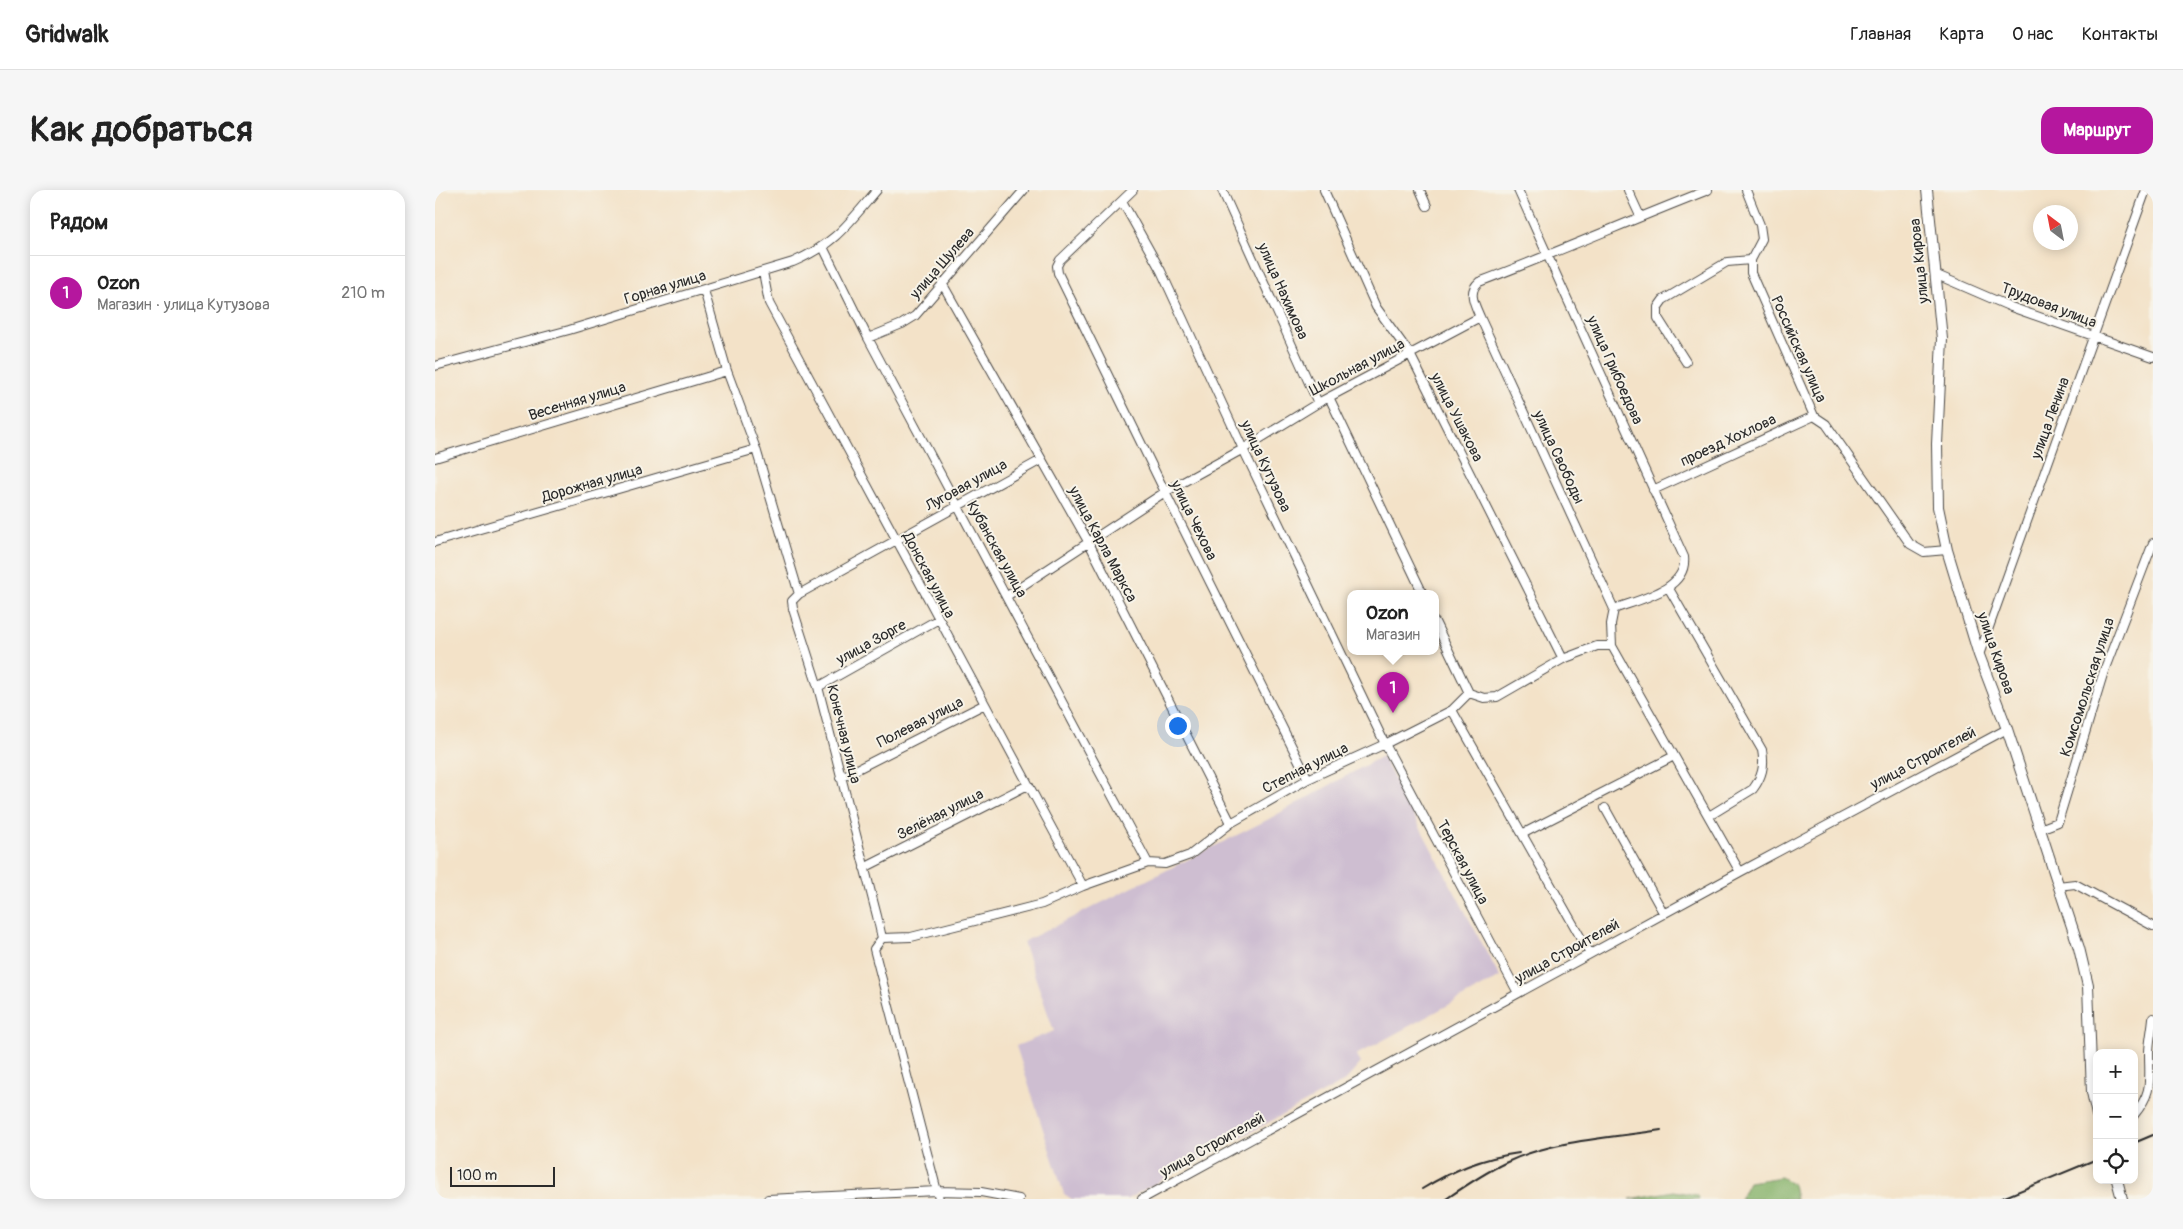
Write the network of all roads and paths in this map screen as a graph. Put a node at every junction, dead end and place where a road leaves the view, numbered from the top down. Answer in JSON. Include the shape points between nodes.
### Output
{"nodes":[{"id":1,"x":877,"y":190,"type":"edge"},
{"id":2,"x":1024,"y":190,"type":"edge"},
{"id":3,"x":1133,"y":190,"type":"edge"},
{"id":4,"x":1222,"y":190,"type":"edge"},
{"id":5,"x":1324,"y":190,"type":"edge"},
{"id":6,"x":1420,"y":190,"type":"edge"},
{"id":7,"x":1518,"y":190,"type":"edge"},
{"id":8,"x":1627,"y":190,"type":"edge"},
{"id":9,"x":1708,"y":190,"type":"edge"},
{"id":10,"x":1746,"y":190,"type":"edge"},
{"id":11,"x":1927,"y":190,"type":"edge"},
{"id":12,"x":2146,"y":190,"type":"edge"},
{"id":13,"x":1122,"y":201,"type":"junction"},
{"id":14,"x":1427,"y":206,"type":"dead end"},
{"id":15,"x":1640,"y":216,"type":"junction"},
{"id":16,"x":823,"y":247,"type":"junction"},
{"id":17,"x":1548,"y":256,"type":"junction"},
{"id":18,"x":1751,"y":260,"type":"junction"},
{"id":19,"x":763,"y":272,"type":"junction"},
{"id":20,"x":1937,"y":275,"type":"junction"},
{"id":21,"x":942,"y":282,"type":"junction"},
{"id":22,"x":704,"y":290,"type":"junction"},
{"id":23,"x":1480,"y":317,"type":"junction"},
{"id":24,"x":2093,"y":337,"type":"junction"},
{"id":25,"x":868,"y":338,"type":"junction"},
{"id":26,"x":1410,"y":354,"type":"junction"},
{"id":27,"x":2153,"y":357,"type":"edge"},
{"id":28,"x":1686,"y":362,"type":"dead end"},
{"id":29,"x":435,"y":366,"type":"edge"},
{"id":30,"x":727,"y":371,"type":"junction"},
{"id":31,"x":1329,"y":397,"type":"junction"},
{"id":32,"x":1318,"y":403,"type":"junction"},
{"id":33,"x":1814,"y":416,"type":"junction"},
{"id":34,"x":756,"y":449,"type":"junction"},
{"id":35,"x":1243,"y":449,"type":"junction"},
{"id":36,"x":435,"y":458,"type":"edge"},
{"id":37,"x":1041,"y":460,"type":"junction"},
{"id":38,"x":1653,"y":490,"type":"junction"},
{"id":39,"x":1165,"y":492,"type":"junction"},
{"id":40,"x":957,"y":505,"type":"junction"},
{"id":41,"x":894,"y":540,"type":"junction"},
{"id":42,"x":435,"y":542,"type":"edge"},
{"id":43,"x":1089,"y":543,"type":"junction"},
{"id":44,"x":2153,"y":544,"type":"edge"},
{"id":45,"x":1947,"y":550,"type":"junction"},
{"id":46,"x":1668,"y":587,"type":"junction"},
{"id":47,"x":1421,"y":590,"type":"edge"},
{"id":48,"x":799,"y":594,"type":"junction"},
{"id":49,"x":1007,"y":596,"type":"junction"},
{"id":50,"x":1614,"y":609,"type":"junction"},
{"id":51,"x":937,"y":620,"type":"junction"},
{"id":52,"x":1439,"y":630,"type":"edge"},
{"id":53,"x":1611,"y":646,"type":"junction"},
{"id":54,"x":1979,"y":655,"type":"junction"},
{"id":55,"x":1563,"y":659,"type":"junction"},
{"id":56,"x":818,"y":687,"type":"junction"},
{"id":57,"x":1469,"y":693,"type":"junction"},
{"id":58,"x":985,"y":704,"type":"junction"},
{"id":59,"x":1452,"y":710,"type":"junction"},
{"id":60,"x":2007,"y":729,"type":"junction"},
{"id":61,"x":1385,"y":744,"type":"junction"},
{"id":62,"x":1674,"y":756,"type":"junction"},
{"id":63,"x":840,"y":778,"type":"junction"},
{"id":64,"x":1308,"y":779,"type":"junction"},
{"id":65,"x":1027,"y":785,"type":"junction"},
{"id":66,"x":1605,"y":808,"type":"dead end"},
{"id":67,"x":1709,"y":816,"type":"junction"},
{"id":68,"x":1231,"y":823,"type":"junction"},
{"id":69,"x":2040,"y":830,"type":"junction"},
{"id":70,"x":1522,"y":834,"type":"junction"},
{"id":71,"x":1148,"y":863,"type":"junction"},
{"id":72,"x":864,"y":868,"type":"junction"},
{"id":73,"x":1740,"y":872,"type":"junction"},
{"id":74,"x":1083,"y":886,"type":"junction"},
{"id":75,"x":2058,"y":886,"type":"junction"},
{"id":76,"x":1664,"y":914,"type":"junction"},
{"id":77,"x":2153,"y":926,"type":"edge"},
{"id":78,"x":882,"y":938,"type":"junction"},
{"id":79,"x":1590,"y":954,"type":"junction"},
{"id":80,"x":1518,"y":993,"type":"junction"},
{"id":81,"x":2153,"y":1018,"type":"edge"},
{"id":82,"x":2093,"y":1097,"type":"edge"},
{"id":83,"x":2138,"y":1111,"type":"edge"},
{"id":84,"x":2118,"y":1184,"type":"edge"},
{"id":85,"x":938,"y":1195,"type":"edge"},
{"id":86,"x":768,"y":1199,"type":"edge"},
{"id":87,"x":1019,"y":1199,"type":"edge"},
{"id":88,"x":1142,"y":1199,"type":"edge"},
{"id":89,"x":2122,"y":1199,"type":"edge"}],
"edges":[{"from":1,"to":16,"type":"street","name":"Горная улица","via":[[835,239]]},
{"from":2,"to":21,"type":"street","name":"улица Шулева"},
{"from":3,"to":13,"type":"street"},
{"from":4,"to":32,"type":"street","name":"улица Нахимова"},
{"from":5,"to":26,"type":"street","name":"улица Ушакова","via":[[1376,307]]},
{"from":6,"to":14,"type":"street"},
{"from":7,"to":17,"type":"street","name":"улица Грибоедова"},
{"from":8,"to":15,"type":"street"},
{"from":9,"to":15,"type":"street"},
{"from":10,"to":18,"type":"street","via":[[1762,239]]},
{"from":11,"to":20,"type":"main road","name":"улица Кирова"},
{"from":12,"to":24,"type":"street","name":"улица Ленина"},
{"from":13,"to":35,"type":"street","name":"улица Кутузова","via":[[1161,271]]},
{"from":13,"to":39,"type":"street","name":"улица Чехова","via":[[1057,266]]},
{"from":15,"to":17,"type":"street"},
{"from":16,"to":19,"type":"street","name":"Горная улица"},
{"from":16,"to":25,"type":"street","name":"Кубанская улица"},
{"from":17,"to":23,"type":"street","via":[[1479,282],[1472,295]]},
{"from":17,"to":38,"type":"street","name":"улица Грибоедова"},
{"from":18,"to":28,"type":"street","via":[[1727,262],[1663,300],[1658,307],[1658,318]]},
{"from":18,"to":33,"type":"street","name":"Российская улица","via":[[1756,287]]},
{"from":19,"to":22,"type":"street","name":"Горная улица"},
{"from":19,"to":41,"type":"street","name":"Донская улица","via":[[769,303]]},
{"from":20,"to":24,"type":"street","name":"Трудовая улица"},
{"from":20,"to":45,"type":"main road","name":"улица Кирова","via":[[1942,339],[1937,498]]},
{"from":21,"to":25,"type":"street","name":"улица Шулева","via":[[915,316]]},
{"from":21,"to":37,"type":"street","name":"улица Карла Маркса"},
{"from":22,"to":29,"type":"street","name":"Горная улица"},
{"from":22,"to":30,"type":"street","name":"Конечная улица"},
{"from":23,"to":26,"type":"street","name":"Школьная улица"},
{"from":23,"to":50,"type":"street","name":"улица Свободы"},
{"from":24,"to":27,"type":"street","name":"Трудовая улица"},
{"from":24,"to":54,"type":"street","name":"улица Ленина"},
{"from":25,"to":40,"type":"street","name":"Кубанская улица"},
{"from":26,"to":31,"type":"street","name":"Школьная улица"},
{"from":26,"to":55,"type":"street","name":"улица Ушакова"},
{"from":30,"to":34,"type":"street","name":"Конечная улица"},
{"from":30,"to":36,"type":"street","name":"Весенняя улица"},
{"from":31,"to":32,"type":"street","name":"Школьная улица"},
{"from":31,"to":47,"type":"street"},
{"from":32,"to":35,"type":"street","name":"Школьная улица"},
{"from":33,"to":38,"type":"street","name":"проезд Хохлова"},
{"from":33,"to":45,"type":"street","name":"Российская улица","via":[[1826,424],[1910,544],[1924,552]]},
{"from":34,"to":42,"type":"street","name":"Дорожная улица"},
{"from":34,"to":48,"type":"street","name":"Конечная улица"},
{"from":35,"to":39,"type":"street","name":"Школьная улица"},
{"from":35,"to":61,"type":"street","name":"улица Кутузова"},
{"from":37,"to":40,"type":"street","name":"Луговая улица"},
{"from":37,"to":43,"type":"street","name":"улица Карла Маркса"},
{"from":38,"to":46,"type":"street","name":"улица Грибоедова","via":[[1685,562],[1680,577]]},
{"from":39,"to":43,"type":"street","name":"Школьная улица"},
{"from":39,"to":64,"type":"street","name":"улица Чехова"},
{"from":40,"to":41,"type":"street","name":"Луговая улица"},
{"from":40,"to":49,"type":"street","name":"Кубанская улица"},
{"from":41,"to":48,"type":"street","name":"Луговая улица"},
{"from":41,"to":51,"type":"street","name":"Донская улица"},
{"from":43,"to":49,"type":"street","name":"Школьная улица"},
{"from":43,"to":68,"type":"street","name":"улица Карла Маркса"},
{"from":44,"to":69,"type":"street","name":"Комсомольская улица","via":[[2105,671],[2058,822]]},
{"from":45,"to":54,"type":"main road","name":"улица Кирова"},
{"from":46,"to":50,"type":"street"},
{"from":46,"to":67,"type":"street","via":[[1762,750],[1763,767],[1753,789]]},
{"from":48,"to":56,"type":"street","name":"Конечная улица","via":[[792,601],[793,609]]},
{"from":49,"to":71,"type":"street","name":"Кубанская улица"},
{"from":50,"to":53,"type":"street"},
{"from":51,"to":56,"type":"street","name":"улица Зорге"},
{"from":51,"to":58,"type":"street","name":"Донская улица"},
{"from":52,"to":57,"type":"street"},
{"from":53,"to":55,"type":"street","via":[[1597,646]]},
{"from":53,"to":62,"type":"street"},
{"from":54,"to":60,"type":"main road","name":"улица Кирова"},
{"from":55,"to":57,"type":"street","via":[[1497,697],[1484,698]]},
{"from":56,"to":63,"type":"street","name":"Конечная улица"},
{"from":57,"to":59,"type":"street","name":"Степная улица"},
{"from":58,"to":63,"type":"street","name":"Полевая улица"},
{"from":58,"to":65,"type":"street","name":"Донская улица"},
{"from":59,"to":61,"type":"street","name":"Степная улица"},
{"from":59,"to":70,"type":"street"},
{"from":60,"to":69,"type":"main road","name":"улица Кирова"},
{"from":60,"to":73,"type":"street","name":"улица Строителей"},
{"from":61,"to":64,"type":"street","name":"Степная улица"},
{"from":61,"to":80,"type":"street","name":"Терская улица"},
{"from":62,"to":67,"type":"street"},
{"from":62,"to":70,"type":"street"},
{"from":63,"to":72,"type":"street","name":"Конечная улица"},
{"from":64,"to":68,"type":"street","name":"Степная улица"},
{"from":65,"to":72,"type":"street","name":"Зелёная улица"},
{"from":65,"to":74,"type":"street","name":"Донская улица"},
{"from":66,"to":76,"type":"street"},
{"from":67,"to":73,"type":"street"},
{"from":68,"to":71,"type":"street","name":"Степная улица","via":[[1190,855],[1165,864]]},
{"from":69,"to":75,"type":"main road","name":"улица Кирова"},
{"from":70,"to":79,"type":"street"},
{"from":71,"to":74,"type":"street","name":"Степная улица"},
{"from":72,"to":78,"type":"street","name":"Конечная улица"},
{"from":73,"to":76,"type":"street","name":"улица Строителей"},
{"from":74,"to":78,"type":"street","name":"Степная улица","via":[[1042,904],[911,937]]},
{"from":75,"to":77,"type":"street","via":[[2075,884]]},
{"from":75,"to":82,"type":"main road","name":"улица Кирова","via":[[2088,986]]},
{"from":76,"to":79,"type":"street","name":"улица Строителей"},
{"from":78,"to":85,"type":"street","name":"Конечная улица","via":[[874,949]]},
{"from":79,"to":80,"type":"street","name":"улица Строителей"},
{"from":80,"to":88,"type":"street","name":"улица Строителей"},
{"from":81,"to":83,"type":"street","via":[[2150,1086],[2146,1103]]},
{"from":84,"to":89,"type":"main road"},
{"from":85,"to":86,"type":"street"},
{"from":85,"to":87,"type":"street","via":[[981,1192]]}]}
